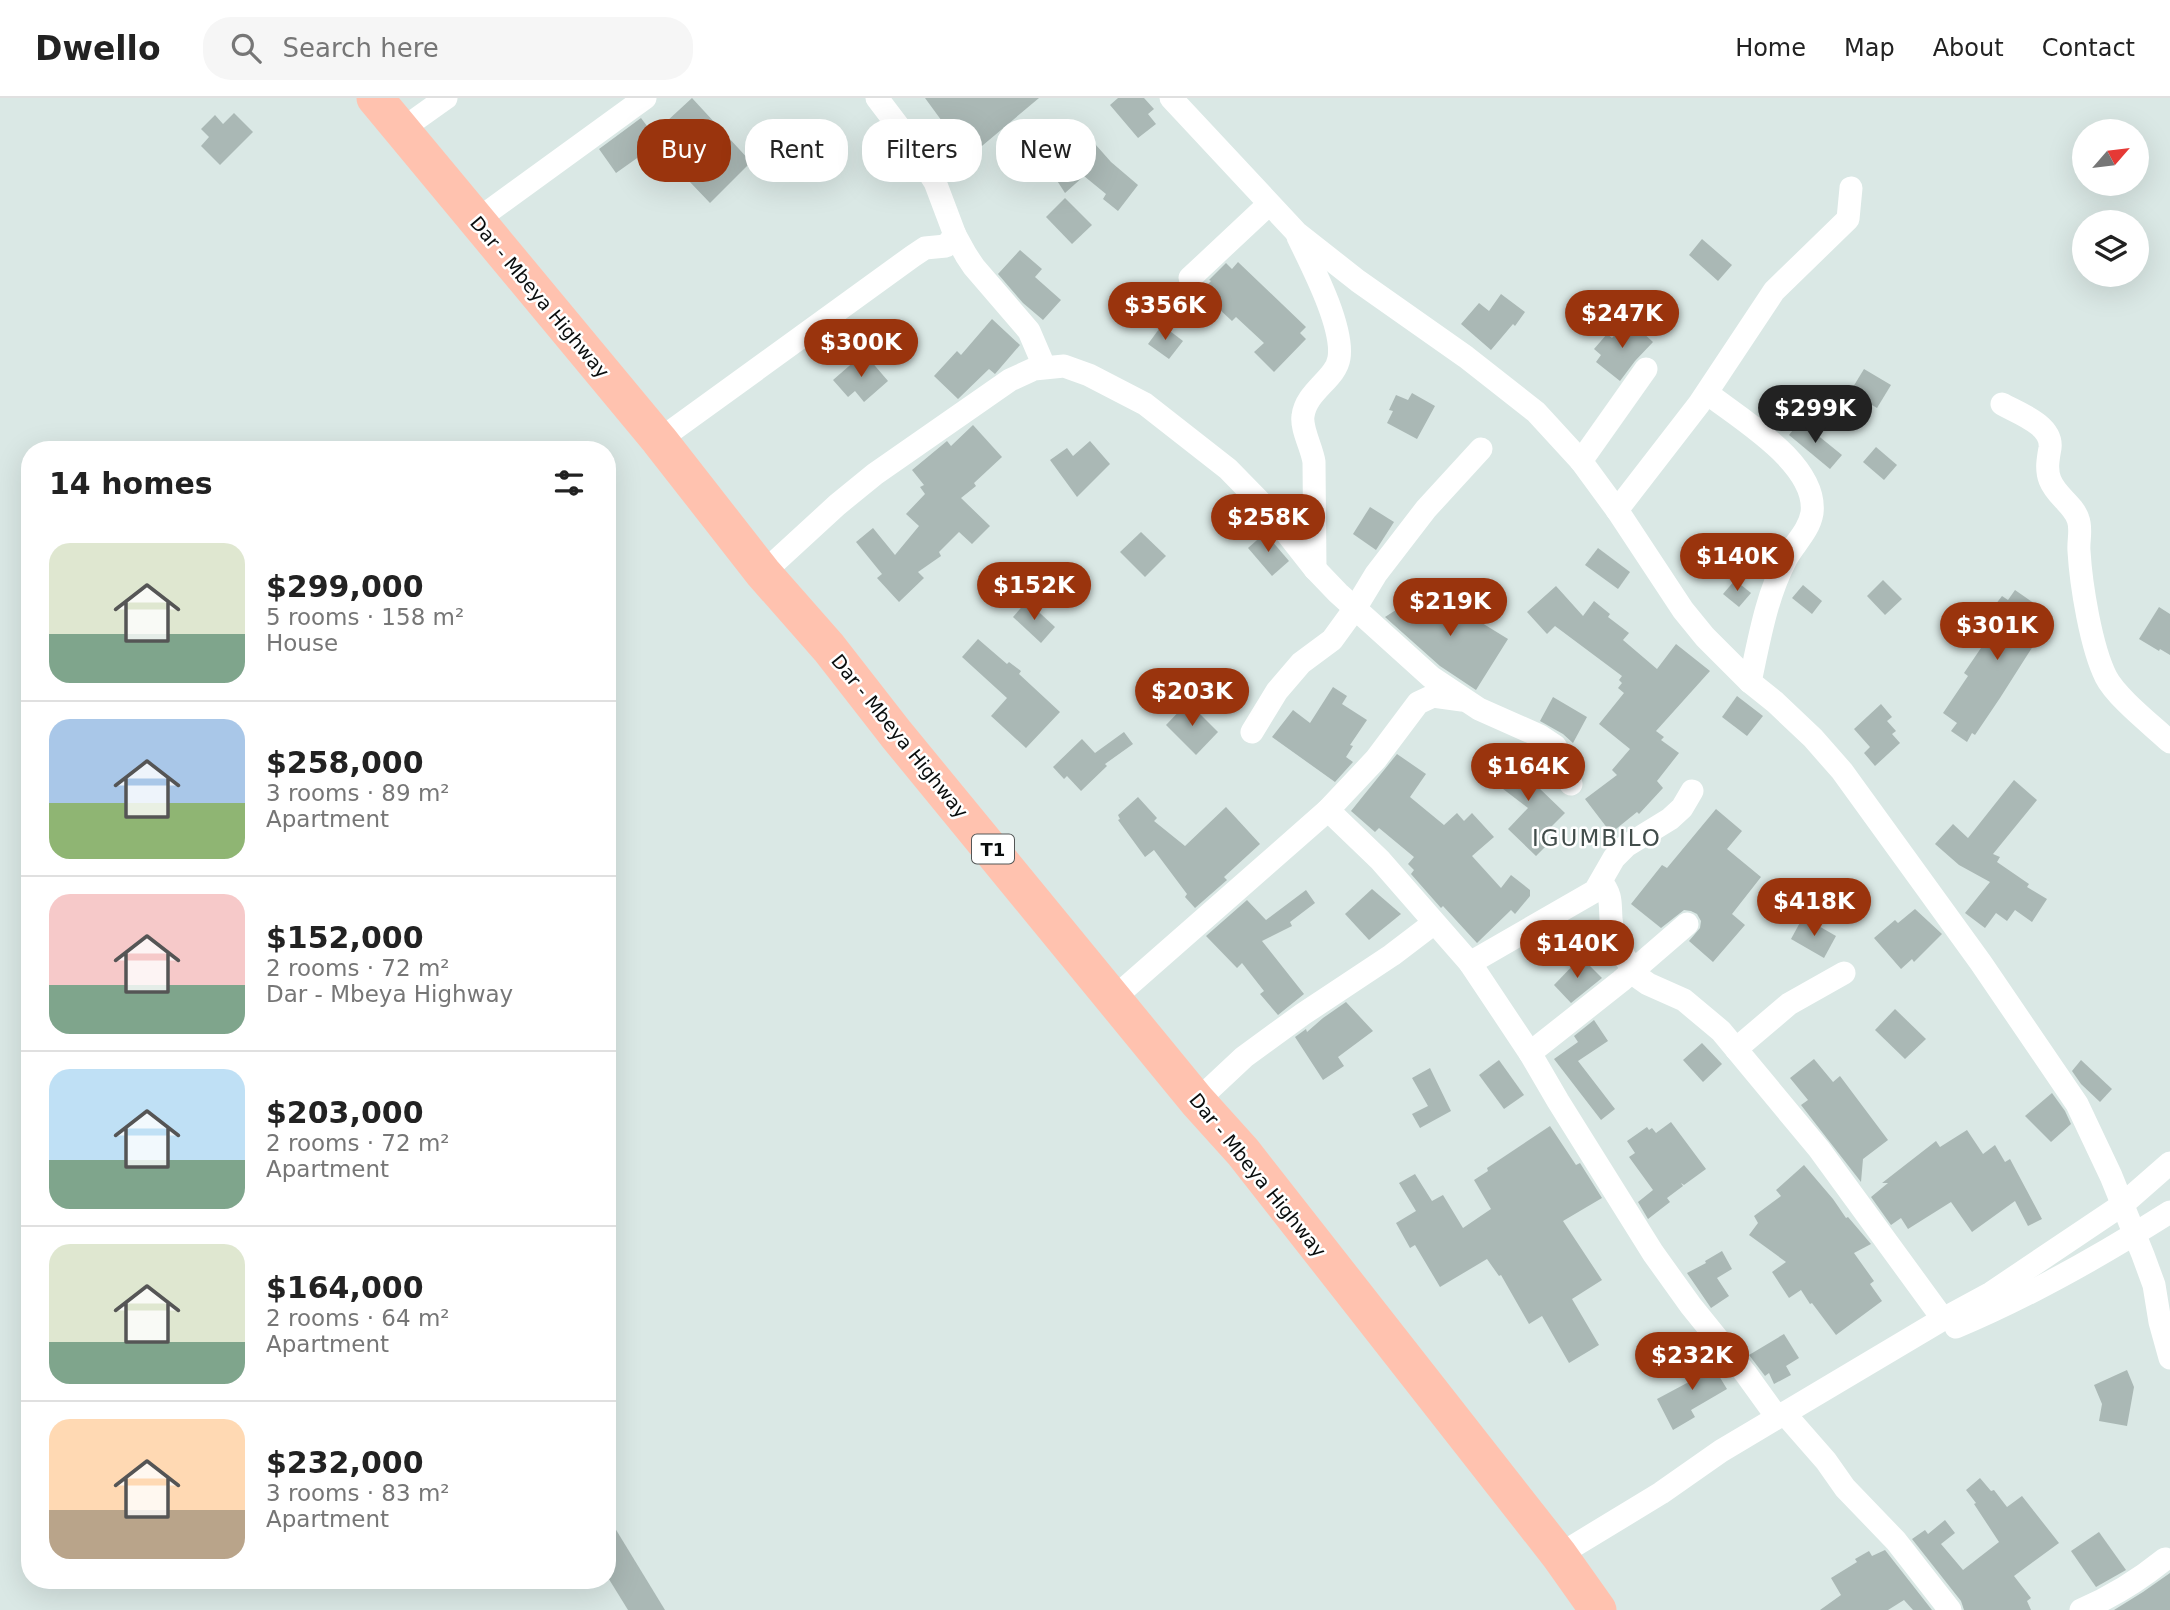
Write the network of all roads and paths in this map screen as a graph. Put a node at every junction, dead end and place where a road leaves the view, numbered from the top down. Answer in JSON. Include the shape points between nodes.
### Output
{"nodes":[{"id":1,"x":375,"y":98,"type":"edge"},
{"id":2,"x":446,"y":98,"type":"edge"},
{"id":3,"x":645,"y":98,"type":"edge"},
{"id":4,"x":877,"y":98,"type":"edge"},
{"id":5,"x":1171,"y":98,"type":"edge"},
{"id":6,"x":401,"y":130,"type":"junction"},
{"id":7,"x":1851,"y":188,"type":"dead end"},
{"id":8,"x":1269,"y":204,"type":"junction"},
{"id":9,"x":477,"y":220,"type":"junction"},
{"id":10,"x":1297,"y":233,"type":"junction"},
{"id":11,"x":955,"y":234,"type":"junction"},
{"id":12,"x":1190,"y":278,"type":"dead end"},
{"id":13,"x":1044,"y":366,"type":"junction"},
{"id":14,"x":1646,"y":369,"type":"dead end"},
{"id":15,"x":1707,"y":393,"type":"junction"},
{"id":16,"x":2002,"y":404,"type":"dead end"},
{"id":17,"x":659,"y":440,"type":"junction"},
{"id":18,"x":1481,"y":449,"type":"dead end"},
{"id":19,"x":1581,"y":461,"type":"junction"},
{"id":20,"x":1617,"y":510,"type":"junction"},
{"id":21,"x":1315,"y":569,"type":"junction"},
{"id":22,"x":763,"y":573,"type":"junction"},
{"id":23,"x":1356,"y":607,"type":"junction"},
{"id":24,"x":1750,"y":682,"type":"junction"},
{"id":25,"x":1466,"y":700,"type":"junction"},
{"id":26,"x":1252,"y":732,"type":"dead end"},
{"id":27,"x":2170,"y":742,"type":"edge"},
{"id":28,"x":1572,"y":785,"type":"dead end"},
{"id":29,"x":1692,"y":791,"type":"dead end"},
{"id":30,"x":1328,"y":810,"type":"junction"},
{"id":31,"x":1601,"y":882,"type":"junction"},
{"id":32,"x":1434,"y":923,"type":"junction"},
{"id":33,"x":1687,"y":924,"type":"dead end"},
{"id":34,"x":1470,"y":963,"type":"junction"},
{"id":35,"x":1633,"y":971,"type":"junction"},
{"id":36,"x":1844,"y":974,"type":"dead end"},
{"id":37,"x":1114,"y":998,"type":"junction"},
{"id":38,"x":1736,"y":1049,"type":"junction"},
{"id":39,"x":1530,"y":1053,"type":"junction"},
{"id":40,"x":1197,"y":1101,"type":"junction"},
{"id":41,"x":2170,"y":1163,"type":"edge"},
{"id":42,"x":2122,"y":1205,"type":"junction"},
{"id":43,"x":2170,"y":1213,"type":"edge"},
{"id":44,"x":2135,"y":1233,"type":"junction"},
{"id":45,"x":1942,"y":1319,"type":"junction"},
{"id":46,"x":1894,"y":1348,"type":"junction"},
{"id":47,"x":2170,"y":1358,"type":"edge"},
{"id":48,"x":1781,"y":1415,"type":"junction"},
{"id":49,"x":1559,"y":1555,"type":"junction"},
{"id":50,"x":2165,"y":1559,"type":"dead end"},
{"id":51,"x":1598,"y":1610,"type":"edge"},
{"id":52,"x":1950,"y":1610,"type":"edge"},
{"id":53,"x":2081,"y":1610,"type":"edge"}],
"edges":[{"from":1,"to":6,"type":"highway","name":"Dar - Mbeya Highway","number":"T1"},
{"from":2,"to":6,"type":"street"},
{"from":3,"to":9,"type":"street"},
{"from":4,"to":11,"type":"street","via":[[935,183]]},
{"from":5,"to":8,"type":"street"},
{"from":6,"to":9,"type":"highway","name":"Dar - Mbeya Highway","number":"T1"},
{"from":7,"to":15,"type":"street","via":[[1848,219],[1774,291]]},
{"from":8,"to":10,"type":"street"},
{"from":8,"to":12,"type":"street"},
{"from":9,"to":17,"type":"highway","name":"Dar - Mbeya Highway","number":"T1"},
{"from":10,"to":19,"type":"street","via":[[1510,390]]},
{"from":10,"to":21,"type":"street","via":[[1327,298],[1340,354],[1337,366],[1315,391],[1303,415],[1314,462]]},
{"from":11,"to":13,"type":"street","via":[[974,267],[1029,331]]},
{"from":11,"to":17,"type":"street","via":[[946,246],[925,248],[913,256]]},
{"from":13,"to":21,"type":"street","via":[[1064,366],[1089,374],[1145,404],[1196,442],[1270,512]]},
{"from":13,"to":22,"type":"street","via":[[1010,380],[875,474]]},
{"from":14,"to":19,"type":"street"},
{"from":15,"to":20,"type":"street"},
{"from":15,"to":24,"type":"street","via":[[1785,454],[1809,491],[1812,512],[1775,584]]},
{"from":16,"to":27,"type":"street","via":[[2049,435],[2050,480],[2079,521],[2079,549],[2099,661],[2118,694]]},
{"from":17,"to":22,"type":"highway","name":"Dar - Mbeya Highway","number":"T1"},
{"from":18,"to":23,"type":"street","via":[[1426,509]]},
{"from":19,"to":20,"type":"street"},
{"from":20,"to":24,"type":"street","via":[[1683,610]]},
{"from":21,"to":23,"type":"street"},
{"from":22,"to":37,"type":"highway","name":"Dar - Mbeya Highway","number":"T1"},
{"from":23,"to":25,"type":"street","via":[[1431,677]]},
{"from":23,"to":26,"type":"street","via":[[1332,640],[1289,677]]},
{"from":24,"to":42,"type":"street","via":[[1842,771],[1981,963],[2077,1104]]},
{"from":25,"to":28,"type":"street","via":[[1555,746]]},
{"from":25,"to":30,"type":"street","via":[[1433,696],[1418,703],[1376,759]]},
{"from":29,"to":31,"type":"street","via":[[1671,819],[1614,858]]},
{"from":30,"to":32,"type":"street","via":[[1380,860]]},
{"from":30,"to":37,"type":"street"},
{"from":31,"to":34,"type":"street","via":[[1584,898]]},
{"from":31,"to":35,"type":"street","via":[[1609,893],[1623,956]]},
{"from":32,"to":34,"type":"street"},
{"from":32,"to":40,"type":"street","via":[[1244,1056]]},
{"from":33,"to":35,"type":"street"},
{"from":34,"to":39,"type":"street"},
{"from":35,"to":38,"type":"street","via":[[1648,984],[1684,1000],[1713,1022]]},
{"from":35,"to":39,"type":"street"},
{"from":36,"to":38,"type":"street","via":[[1789,1004]]},
{"from":37,"to":40,"type":"highway","name":"Dar - Mbeya Highway","number":"T1"},
{"from":38,"to":45,"type":"street","via":[[1819,1149]]},
{"from":39,"to":48,"type":"street","via":[[1660,1264]]},
{"from":40,"to":49,"type":"highway","name":"Dar - Mbeya Highway","number":"T1","via":[[1243,1152]]},
{"from":41,"to":42,"type":"street"},
{"from":42,"to":44,"type":"street"},
{"from":42,"to":45,"type":"street","via":[[1991,1293]]},
{"from":43,"to":44,"type":"street"},
{"from":44,"to":46,"type":"street","via":[[1989,1313]]},
{"from":44,"to":47,"type":"street","via":[[2154,1285]]},
{"from":45,"to":46,"type":"street"},
{"from":46,"to":48,"type":"street"},
{"from":48,"to":49,"type":"street"},
{"from":48,"to":52,"type":"street","via":[[1896,1541]]},
{"from":49,"to":51,"type":"highway","name":"Dar - Mbeya Highway","number":"T1"},
{"from":50,"to":53,"type":"street","via":[[2104,1601]]}]}
